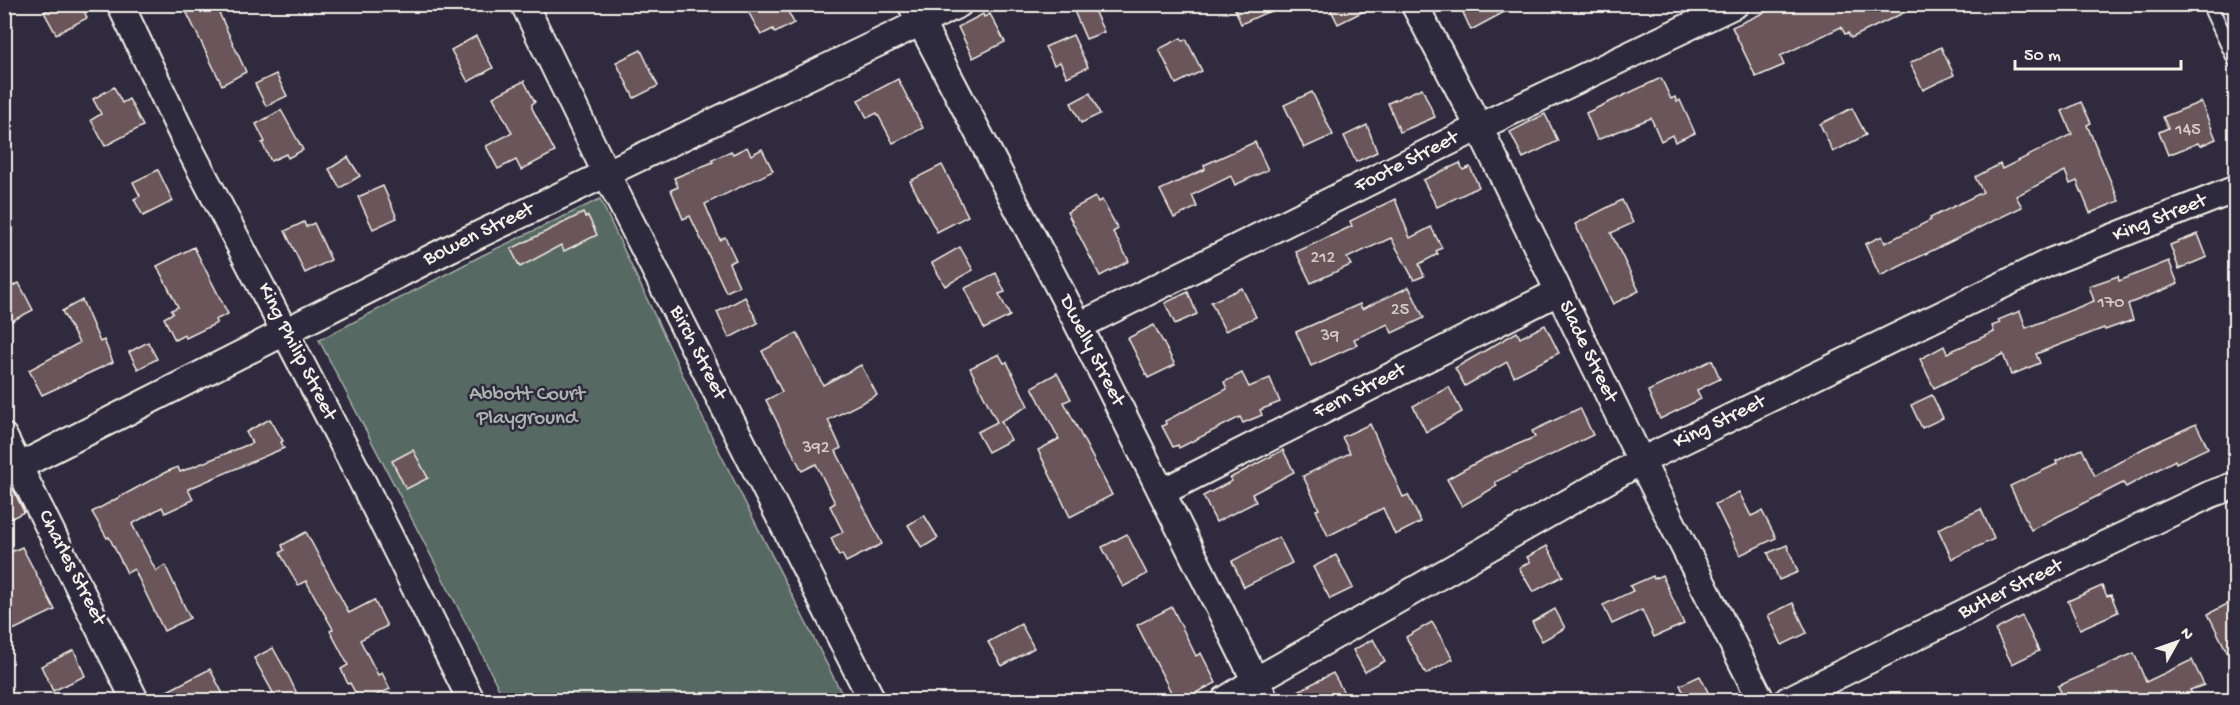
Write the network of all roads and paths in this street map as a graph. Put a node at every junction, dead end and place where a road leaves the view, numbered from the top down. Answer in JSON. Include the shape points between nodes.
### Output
{"nodes":[{"id":1,"x":120,"y":4,"type":"edge"},
{"id":2,"x":524,"y":4,"type":"edge"},
{"id":3,"x":959,"y":4,"type":"edge"},
{"id":4,"x":1414,"y":4,"type":"edge"},
{"id":5,"x":1736,"y":4,"type":"edge"},
{"id":6,"x":2209,"y":4,"type":"edge"},
{"id":7,"x":916,"y":14,"type":"edge"},
{"id":8,"x":2235,"y":61,"type":"edge"},
{"id":9,"x":1479,"y":127,"type":"junction"},
{"id":10,"x":606,"y":173,"type":"junction"},
{"id":11,"x":2235,"y":189,"type":"edge"},
{"id":12,"x":1558,"y":292,"type":"junction"},
{"id":13,"x":1079,"y":326,"type":"junction"},
{"id":14,"x":286,"y":333,"type":"junction"},
{"id":15,"x":4,"y":437,"type":"edge"},
{"id":16,"x":1641,"y":461,"type":"junction"},
{"id":17,"x":12,"y":470,"type":"edge"},
{"id":18,"x":2235,"y":484,"type":"edge"},
{"id":19,"x":1162,"y":492,"type":"junction"},
{"id":20,"x":1260,"y":691,"type":"edge"},
{"id":21,"x":135,"y":700,"type":"edge"},
{"id":22,"x":471,"y":700,"type":"edge"},
{"id":23,"x":872,"y":700,"type":"edge"},
{"id":24,"x":1225,"y":700,"type":"edge"},
{"id":25,"x":1761,"y":700,"type":"edge"},
{"id":26,"x":1788,"y":700,"type":"edge"}],
"edges":[{"from":1,"to":14,"type":"street","name":"King Philip Street","via":[[182,134]]},
{"from":2,"to":10,"type":"street","name":"Birch Street"},
{"from":3,"to":7,"type":"street","name":"Bowen Street"},
{"from":4,"to":9,"type":"street","name":"Slade Street"},
{"from":5,"to":9,"type":"street","name":"Foote Street"},
{"from":6,"to":8,"type":"lane"},
{"from":7,"to":10,"type":"street","name":"Bowen Street"},
{"from":7,"to":13,"type":"street","name":"Dwelly Street"},
{"from":9,"to":12,"type":"street","name":"Slade Street"},
{"from":9,"to":13,"type":"street","name":"Foote Street"},
{"from":10,"to":14,"type":"street","name":"Bowen Street"},
{"from":10,"to":23,"type":"street","name":"Birch Street"},
{"from":11,"to":16,"type":"street","name":"King Street","via":[[2050,262]]},
{"from":12,"to":16,"type":"street","name":"Slade Street"},
{"from":12,"to":19,"type":"street","name":"Fern Street"},
{"from":13,"to":19,"type":"street","name":"Dwelly Street"},
{"from":14,"to":17,"type":"street","name":"Bowen Street"},
{"from":14,"to":22,"type":"street","name":"King Philip Street"},
{"from":15,"to":17,"type":"street","name":"Charles Street"},
{"from":16,"to":20,"type":"street","name":"King Street"},
{"from":16,"to":25,"type":"street","name":"Slade Street"},
{"from":17,"to":21,"type":"street","name":"Charles Street"},
{"from":18,"to":26,"type":"street","name":"Butler Street"},
{"from":19,"to":20,"type":"street","name":"Dwelly Street"},
{"from":20,"to":24,"type":"street","name":"King Street"}]}
